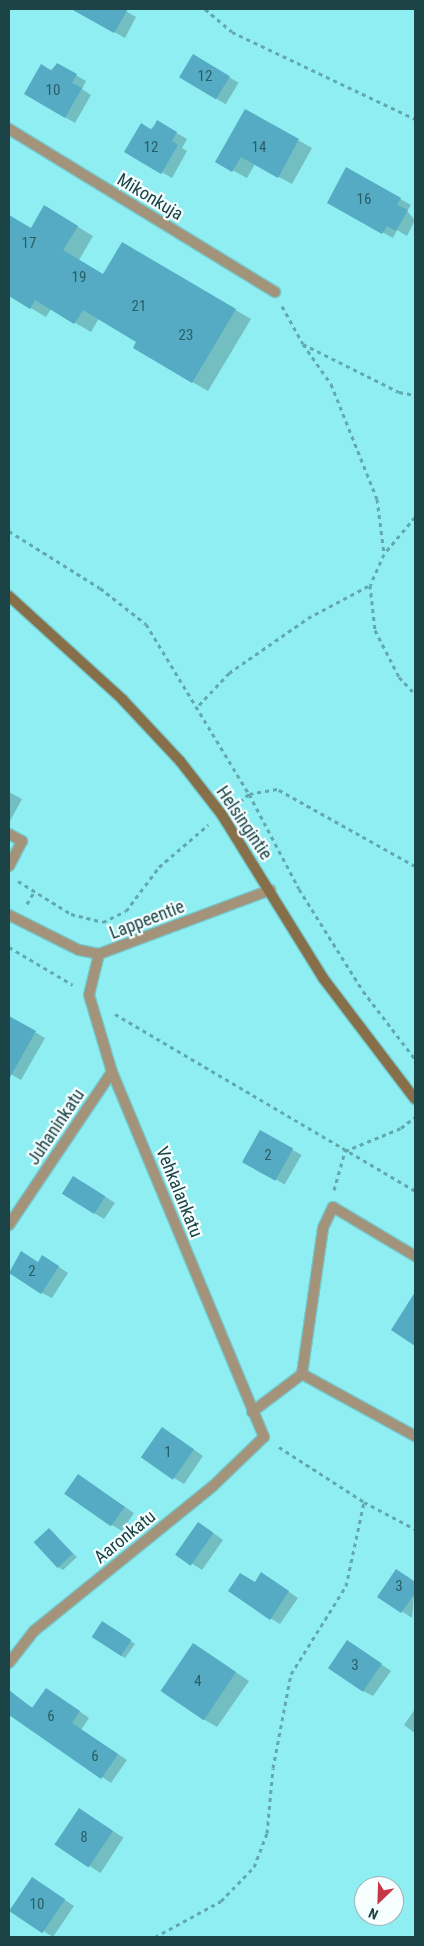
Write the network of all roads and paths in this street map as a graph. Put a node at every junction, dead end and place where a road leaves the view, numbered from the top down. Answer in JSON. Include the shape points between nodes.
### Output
{"nodes":[{"id":1,"x":205,"y":9,"type":"edge"},
{"id":2,"x":415,"y":119,"type":"edge"},
{"id":3,"x":9,"y":130,"type":"edge"},
{"id":4,"x":275,"y":292,"type":"joint"},
{"id":5,"x":303,"y":344,"type":"junction"},
{"id":6,"x":415,"y":395,"type":"edge"},
{"id":7,"x":415,"y":517,"type":"edge"},
{"id":8,"x":9,"y":531,"type":"edge"},
{"id":9,"x":384,"y":554,"type":"junction"},
{"id":10,"x":370,"y":585,"type":"junction"},
{"id":11,"x":9,"y":596,"type":"edge"},
{"id":12,"x":415,"y":694,"type":"edge"},
{"id":13,"x":198,"y":705,"type":"junction"},
{"id":14,"x":249,"y":794,"type":"junction"},
{"id":15,"x":222,"y":815,"type":"junction"},
{"id":16,"x":9,"y":834,"type":"edge"},
{"id":17,"x":9,"y":866,"type":"edge"},
{"id":18,"x":415,"y":866,"type":"edge"},
{"id":19,"x":9,"y":876,"type":"edge"},
{"id":20,"x":270,"y":890,"type":"junction"},
{"id":21,"x":9,"y":915,"type":"edge"},
{"id":22,"x":9,"y":947,"type":"edge"},
{"id":23,"x":99,"y":954,"type":"junction"},
{"id":24,"x":89,"y":995,"type":"junction"},
{"id":25,"x":415,"y":1059,"type":"edge"},
{"id":26,"x":112,"y":1072,"type":"junction"},
{"id":27,"x":415,"y":1099,"type":"edge"},
{"id":28,"x":415,"y":1117,"type":"edge"},
{"id":29,"x":345,"y":1152,"type":"junction"},
{"id":30,"x":415,"y":1191,"type":"edge"},
{"id":31,"x":332,"y":1198,"type":"dead end"},
{"id":32,"x":9,"y":1226,"type":"edge"},
{"id":33,"x":415,"y":1256,"type":"edge"},
{"id":34,"x":302,"y":1374,"type":"junction"},
{"id":35,"x":252,"y":1412,"type":"junction"},
{"id":36,"x":415,"y":1436,"type":"edge"},
{"id":37,"x":264,"y":1437,"type":"junction"},
{"id":38,"x":364,"y":1502,"type":"junction"},
{"id":39,"x":415,"y":1529,"type":"edge"},
{"id":40,"x":9,"y":1664,"type":"edge"},
{"id":41,"x":155,"y":1937,"type":"edge"}],
"edges":[{"from":1,"to":2,"type":"path","via":[[232,32]]},
{"from":3,"to":4,"type":"street","name":"Mikonkuja"},
{"from":4,"to":5,"type":"path"},
{"from":5,"to":6,"type":"path","via":[[399,392]]},
{"from":5,"to":9,"type":"path","via":[[331,384],[376,499]]},
{"from":7,"to":9,"type":"path"},
{"from":8,"to":13,"type":"path","via":[[100,588],[146,624]]},
{"from":9,"to":10,"type":"path"},
{"from":10,"to":12,"type":"path","via":[[375,630],[399,677]]},
{"from":10,"to":13,"type":"path","via":[[308,618],[229,672]]},
{"from":11,"to":15,"type":"main road","name":"Helsingintie","via":[[122,699],[180,761]]},
{"from":13,"to":14,"type":"path"},
{"from":14,"to":15,"type":"path"},
{"from":14,"to":18,"type":"path","via":[[277,789]]},
{"from":14,"to":25,"type":"path","via":[[323,928],[363,991]]},
{"from":15,"to":19,"type":"path","via":[[184,842],[126,911],[103,922],[71,914]]},
{"from":15,"to":20,"type":"main road","name":"Helsingintie"},
{"from":16,"to":17,"type":"street","via":[[22,841]]},
{"from":20,"to":23,"type":"street","name":"Lappeentie"},
{"from":20,"to":27,"type":"main road","name":"Helsingintie","via":[[322,978]]},
{"from":21,"to":23,"type":"street","name":"Lappeentie","via":[[78,950]]},
{"from":22,"to":24,"type":"path"},
{"from":23,"to":24,"type":"street"},
{"from":24,"to":26,"type":"street","name":"Vehkalankatu"},
{"from":24,"to":29,"type":"path","via":[[163,1046]]},
{"from":26,"to":32,"type":"street","name":"Juhaninkatu"},
{"from":26,"to":35,"type":"street","name":"Vehkalankatu"},
{"from":28,"to":29,"type":"path","via":[[401,1128]]},
{"from":29,"to":30,"type":"path"},
{"from":29,"to":31,"type":"path"},
{"from":33,"to":34,"type":"street","via":[[333,1207],[323,1228]]},
{"from":34,"to":35,"type":"street"},
{"from":34,"to":36,"type":"street"},
{"from":35,"to":37,"type":"street","name":"Vehkalankatu"},
{"from":37,"to":38,"type":"path"},
{"from":37,"to":40,"type":"street","name":"Aaronkatu","via":[[213,1486],[34,1631]]},
{"from":38,"to":39,"type":"path"},
{"from":38,"to":41,"type":"path","via":[[346,1586],[291,1674],[273,1768],[267,1833],[254,1867],[221,1901]]}]}
